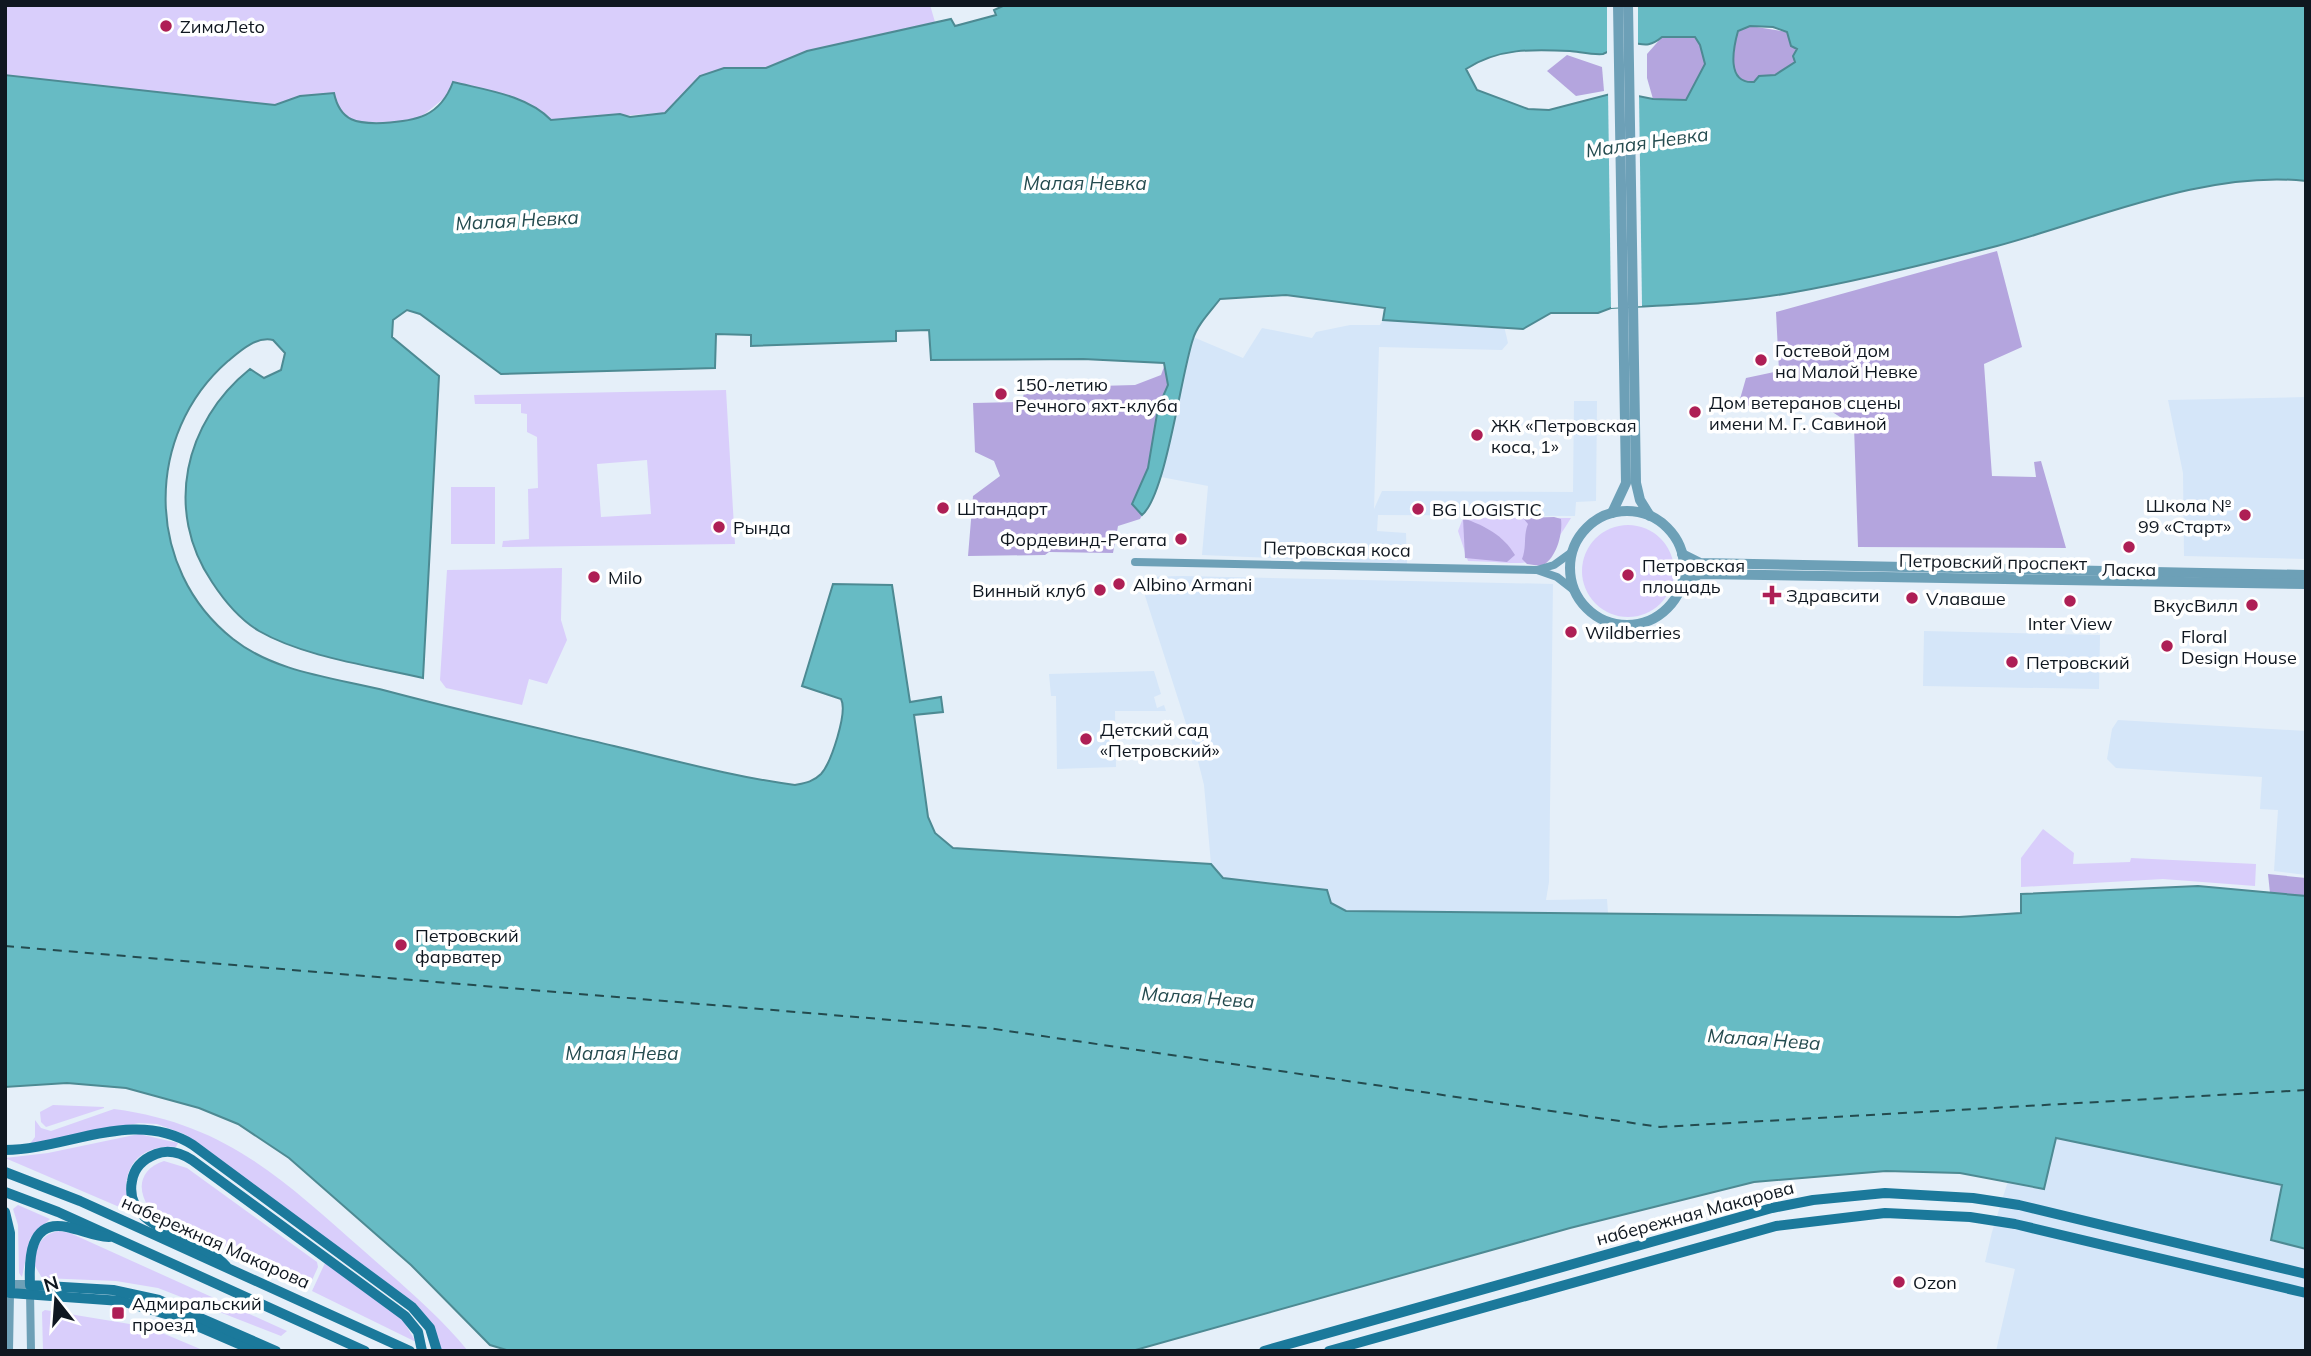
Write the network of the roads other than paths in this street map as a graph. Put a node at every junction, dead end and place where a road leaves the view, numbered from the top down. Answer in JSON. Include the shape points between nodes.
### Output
{"nodes":[{"id":1,"x":1618,"y":5,"type":"edge"},
{"id":2,"x":1628,"y":5,"type":"edge"},
{"id":3,"x":1627,"y":307,"type":"junction"},
{"id":4,"x":1612,"y":513,"type":"junction"},
{"id":5,"x":1650,"y":516,"type":"junction"},
{"id":6,"x":1572,"y":552,"type":"junction"},
{"id":7,"x":1682,"y":554,"type":"junction"},
{"id":8,"x":1135,"y":562,"type":"dead end"},
{"id":9,"x":1537,"y":570,"type":"junction"},
{"id":10,"x":2306,"y":575,"type":"edge"},
{"id":11,"x":1682,"y":584,"type":"junction"},
{"id":12,"x":2306,"y":584,"type":"edge"},
{"id":13,"x":1574,"y":591,"type":"junction"},
{"id":14,"x":5,"y":1150,"type":"edge"},
{"id":15,"x":5,"y":1172,"type":"edge"},
{"id":16,"x":5,"y":1192,"type":"edge"},
{"id":17,"x":5,"y":1212,"type":"edge"},
{"id":18,"x":115,"y":1238,"type":"junction"},
{"id":19,"x":226,"y":1266,"type":"junction"},
{"id":20,"x":2306,"y":1273,"type":"edge"},
{"id":21,"x":8,"y":1289,"type":"edge"},
{"id":22,"x":30,"y":1289,"type":"junction"},
{"id":23,"x":2306,"y":1293,"type":"edge"},
{"id":24,"x":9,"y":1351,"type":"edge"},
{"id":25,"x":31,"y":1351,"type":"edge"},
{"id":26,"x":255,"y":1351,"type":"edge"},
{"id":27,"x":276,"y":1351,"type":"edge"},
{"id":28,"x":365,"y":1351,"type":"edge"},
{"id":29,"x":410,"y":1351,"type":"edge"},
{"id":30,"x":422,"y":1351,"type":"edge"},
{"id":31,"x":437,"y":1351,"type":"edge"},
{"id":32,"x":1264,"y":1351,"type":"edge"},
{"id":33,"x":1329,"y":1351,"type":"edge"}],
"edges":[{"from":1,"to":3,"type":"street"},
{"from":2,"to":3,"type":"street"},
{"from":3,"to":4,"type":"street","via":[[1626,483]]},
{"from":3,"to":5,"type":"street","via":[[1637,491]]},
{"from":4,"to":5,"type":"street","via":[[1632,511]]},
{"from":4,"to":6,"type":"street","via":[[1587,527]]},
{"from":5,"to":7,"type":"street","via":[[1671,531]]},
{"from":6,"to":9,"type":"street","name":"Петровская коса"},
{"from":6,"to":13,"type":"street"},
{"from":7,"to":10,"type":"street","name":"Петровский проспект","via":[[1700,563]]},
{"from":7,"to":11,"type":"street"},
{"from":8,"to":9,"type":"street","name":"Петровская коса"},
{"from":9,"to":13,"type":"street","name":"Петровская коса","via":[[1557,577]]},
{"from":11,"to":12,"type":"street","name":"Петровский проспект","via":[[1700,574]]},
{"from":11,"to":13,"type":"street","via":[[1663,613],[1631,625],[1597,617]]},
{"from":14,"to":31,"type":"main road","via":[[131,1128],[169,1132],[412,1307],[430,1328]]},
{"from":15,"to":19,"type":"main road","name":"набережная Макарова","via":[[80,1200]]},
{"from":16,"to":18,"type":"main road","name":"набережная Макарова"},
{"from":17,"to":21,"type":"main road","via":[[10,1233]]},
{"from":18,"to":22,"type":"main road","via":[[62,1226],[43,1232],[31,1246]]},
{"from":18,"to":28,"type":"main road","name":"набережная Макарова"},
{"from":19,"to":29,"type":"main road","name":"набережная Макарова"},
{"from":19,"to":30,"type":"main road","via":[[215,1253],[142,1216],[131,1187],[144,1161],[168,1152],[192,1160],[405,1316],[418,1332]]},
{"from":20,"to":32,"type":"main road","name":"набережная Макарова","via":[[2019,1205],[1885,1193],[1813,1200],[1701,1227]]},
{"from":21,"to":22,"type":"main road"},
{"from":21,"to":24,"type":"street"},
{"from":22,"to":25,"type":"street"},
{"from":22,"to":26,"type":"main road","via":[[155,1309]]},
{"from":22,"to":27,"type":"main road","via":[[113,1290],[159,1300]]},
{"from":23,"to":33,"type":"main road","name":"набережная Макарова","via":[[2015,1224],[1885,1213],[1816,1219],[1753,1233]]}]}
